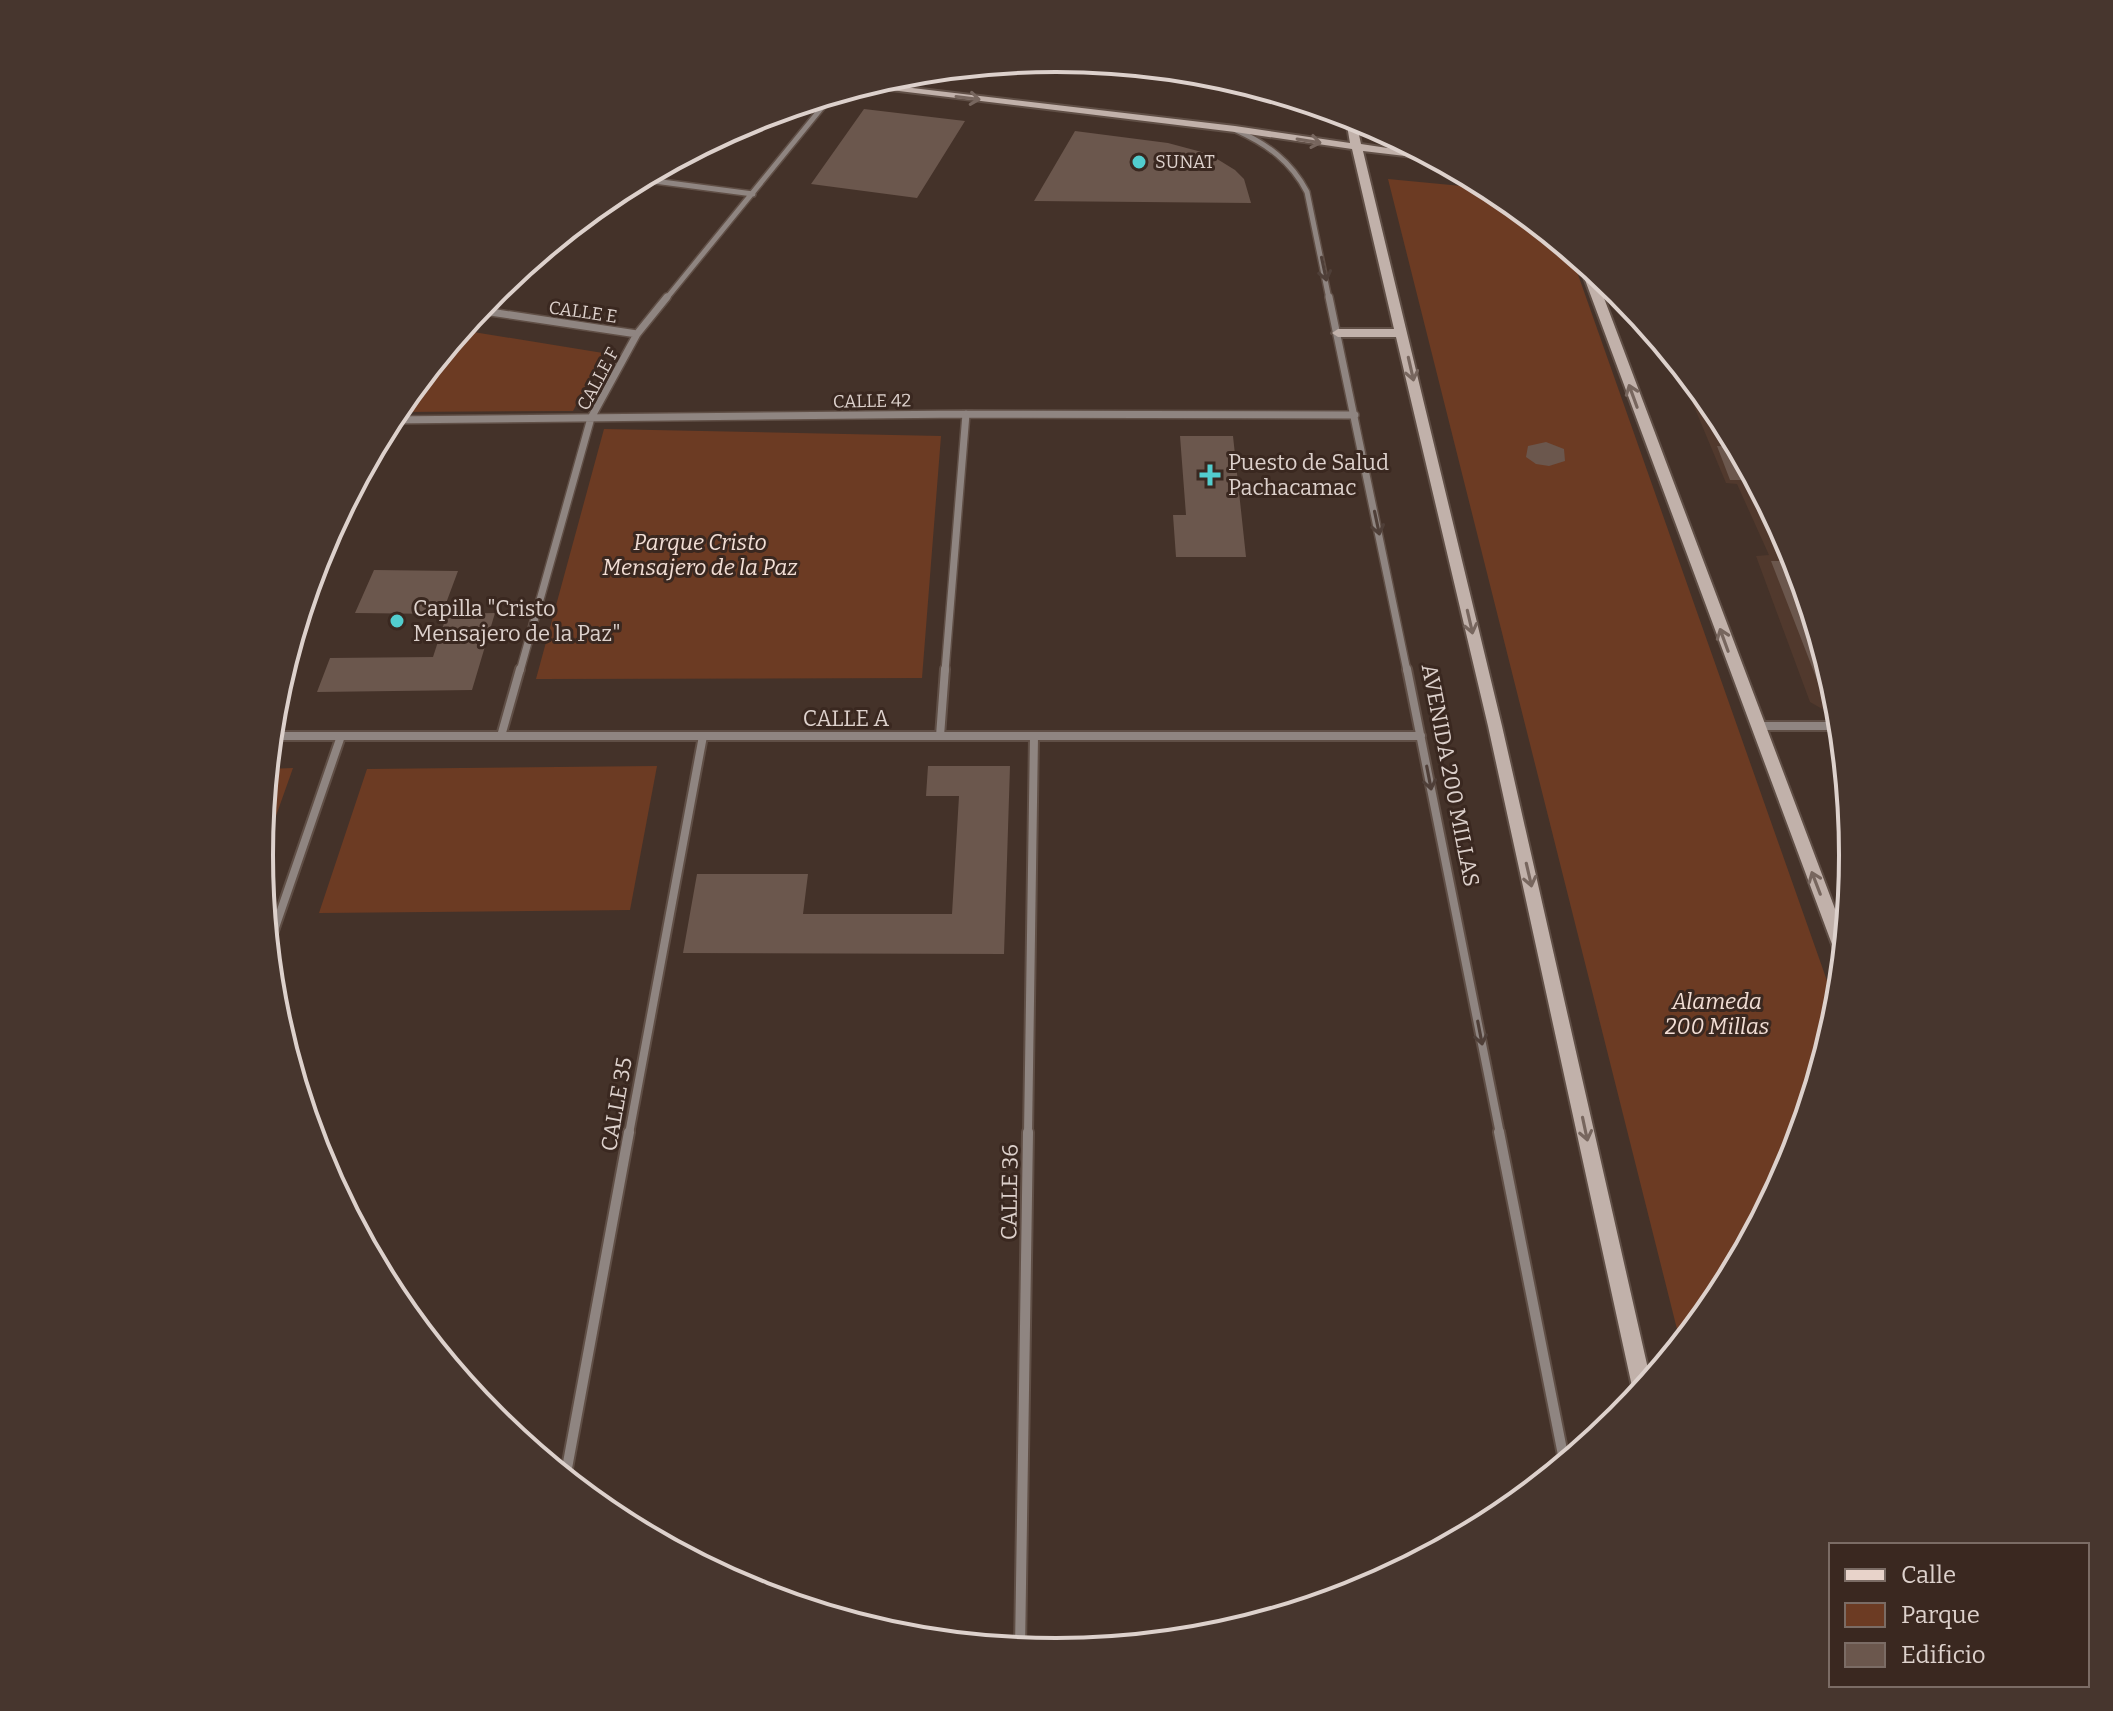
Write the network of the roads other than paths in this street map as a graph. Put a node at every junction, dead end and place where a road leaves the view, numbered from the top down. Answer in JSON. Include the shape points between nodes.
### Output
{"nodes":[{"id":1,"x":896,"y":89,"type":"edge"},
{"id":2,"x":821,"y":109,"type":"edge"},
{"id":3,"x":1235,"y":129,"type":"junction"},
{"id":4,"x":1353,"y":131,"type":"edge"},
{"id":5,"x":1358,"y":148,"type":"junction"},
{"id":6,"x":1405,"y":154,"type":"edge"},
{"id":7,"x":658,"y":181,"type":"edge"},
{"id":8,"x":753,"y":194,"type":"junction"},
{"id":9,"x":1592,"y":284,"type":"edge"},
{"id":10,"x":492,"y":312,"type":"edge"},
{"id":11,"x":1338,"y":333,"type":"junction"},
{"id":12,"x":1403,"y":333,"type":"junction"},
{"id":13,"x":637,"y":334,"type":"junction"},
{"id":14,"x":966,"y":414,"type":"junction"},
{"id":15,"x":1355,"y":415,"type":"junction"},
{"id":16,"x":591,"y":418,"type":"junction"},
{"id":17,"x":405,"y":420,"type":"edge"},
{"id":18,"x":1829,"y":726,"type":"edge"},
{"id":19,"x":1756,"y":727,"type":"junction"},
{"id":20,"x":283,"y":736,"type":"edge"},
{"id":21,"x":341,"y":736,"type":"junction"},
{"id":22,"x":501,"y":736,"type":"junction"},
{"id":23,"x":703,"y":736,"type":"junction"},
{"id":24,"x":940,"y":736,"type":"junction"},
{"id":25,"x":1034,"y":736,"type":"junction"},
{"id":26,"x":1421,"y":736,"type":"junction"},
{"id":27,"x":277,"y":923,"type":"edge"},
{"id":28,"x":1835,"y":933,"type":"edge"},
{"id":29,"x":1640,"y":1378,"type":"edge"},
{"id":30,"x":1563,"y":1453,"type":"edge"},
{"id":31,"x":567,"y":1467,"type":"edge"},
{"id":32,"x":1020,"y":1638,"type":"edge"}],
"edges":[{"from":1,"to":3,"type":"main road","one_way":true},
{"from":2,"to":8,"type":"street","name":"CALLE F"},
{"from":3,"to":5,"type":"main road","one_way":true},
{"from":3,"to":11,"type":"street","name":"AVENIDA 200 MILLAS","one_way":true,"via":[[1297,171],[1307,192]]},
{"from":4,"to":5,"type":"main road"},
{"from":5,"to":6,"type":"main road"},
{"from":5,"to":12,"type":"main road"},
{"from":7,"to":8,"type":"street"},
{"from":8,"to":13,"type":"street","name":"CALLE F"},
{"from":19,"to":9,"type":"main road","one_way":true},
{"from":10,"to":13,"type":"street","name":"CALLE E"},
{"from":11,"to":12,"type":"main road"},
{"from":11,"to":15,"type":"street","name":"AVENIDA 200 MILLAS"},
{"from":12,"to":29,"type":"main road","one_way":true},
{"from":13,"to":16,"type":"street","name":"CALLE F"},
{"from":14,"to":15,"type":"street","name":"CALLE 42"},
{"from":14,"to":16,"type":"street","name":"CALLE 42"},
{"from":14,"to":24,"type":"street"},
{"from":15,"to":26,"type":"street","name":"AVENIDA 200 MILLAS","one_way":true},
{"from":16,"to":17,"type":"street","name":"CALLE 42"},
{"from":16,"to":22,"type":"street","name":"CALLE F"},
{"from":18,"to":19,"type":"street"},
{"from":28,"to":19,"type":"main road","one_way":true},
{"from":20,"to":21,"type":"street","name":"CALLE A"},
{"from":21,"to":22,"type":"street","name":"CALLE A"},
{"from":21,"to":27,"type":"street"},
{"from":22,"to":23,"type":"street","name":"CALLE A"},
{"from":23,"to":24,"type":"street","name":"CALLE A"},
{"from":23,"to":31,"type":"street","name":"CALLE 35"},
{"from":24,"to":25,"type":"street","name":"CALLE A"},
{"from":25,"to":26,"type":"street","name":"CALLE A"},
{"from":25,"to":32,"type":"street","name":"CALLE 36"},
{"from":26,"to":30,"type":"street","name":"AVENIDA 200 MILLAS","one_way":true}]}
